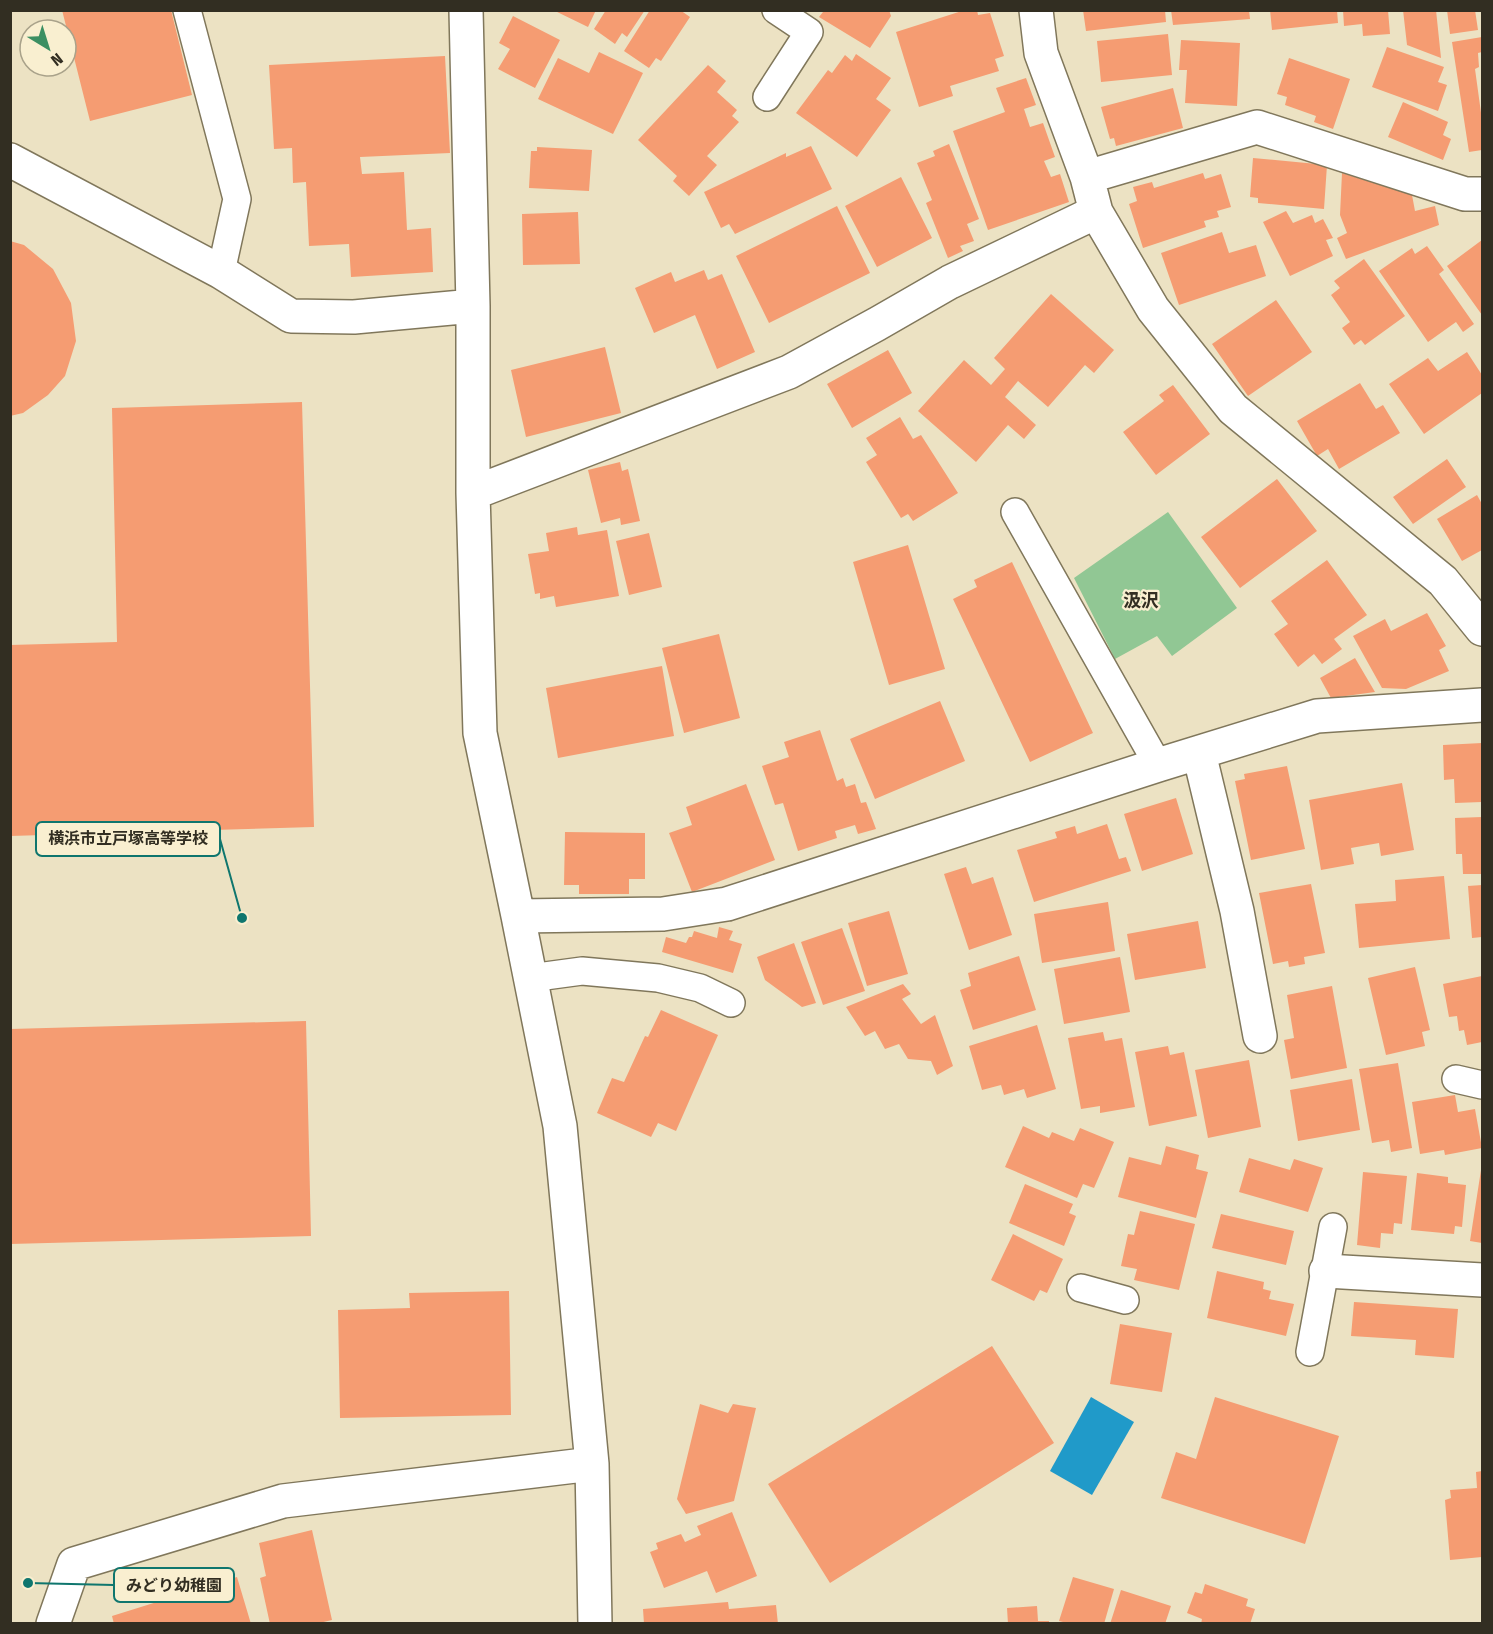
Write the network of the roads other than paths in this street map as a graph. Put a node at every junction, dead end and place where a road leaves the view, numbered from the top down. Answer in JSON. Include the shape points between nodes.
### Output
{"nodes":[{"id":1,"x":187,"y":10,"type":"edge"},
{"id":2,"x":466,"y":10,"type":"edge"},
{"id":3,"x":776,"y":10,"type":"edge"},
{"id":4,"x":1036,"y":10,"type":"edge"},
{"id":5,"x":767,"y":96,"type":"dead end"},
{"id":6,"x":10,"y":160,"type":"edge"},
{"id":7,"x":1087,"y":177,"type":"junction"},
{"id":8,"x":1482,"y":194,"type":"edge"},
{"id":9,"x":1096,"y":212,"type":"junction"},
{"id":10,"x":221,"y":272,"type":"junction"},
{"id":11,"x":473,"y":306,"type":"junction"},
{"id":12,"x":473,"y":493,"type":"junction"},
{"id":13,"x":1015,"y":512,"type":"dead end"},
{"id":14,"x":1482,"y":629,"type":"edge"},
{"id":15,"x":1482,"y":705,"type":"edge"},
{"id":16,"x":1199,"y":753,"type":"junction"},
{"id":17,"x":1158,"y":765,"type":"junction"},
{"id":18,"x":518,"y":916,"type":"junction"},
{"id":19,"x":530,"y":978,"type":"junction"},
{"id":20,"x":730,"y":1003,"type":"dead end"},
{"id":21,"x":1260,"y":1036,"type":"dead end"},
{"id":22,"x":1456,"y":1079,"type":"dead end"},
{"id":23,"x":1482,"y":1085,"type":"edge"},
{"id":24,"x":1333,"y":1227,"type":"dead end"},
{"id":25,"x":1326,"y":1271,"type":"junction"},
{"id":26,"x":1482,"y":1280,"type":"edge"},
{"id":27,"x":1081,"y":1288,"type":"dead end"},
{"id":28,"x":1125,"y":1300,"type":"dead end"},
{"id":29,"x":1310,"y":1352,"type":"dead end"},
{"id":30,"x":592,"y":1464,"type":"junction"},
{"id":31,"x":53,"y":1623,"type":"edge"},
{"id":32,"x":595,"y":1623,"type":"edge"}],
"edges":[{"from":1,"to":10,"type":"lane","via":[[237,199]]},
{"from":2,"to":11,"type":"street"},
{"from":3,"to":5,"type":"lane","via":[[809,32]]},
{"from":4,"to":7,"type":"street","via":[[1041,53]]},
{"from":6,"to":10,"type":"street"},
{"from":7,"to":8,"type":"street","via":[[1257,127],[1464,194]]},
{"from":7,"to":9,"type":"street"},
{"from":9,"to":12,"type":"street","via":[[950,282],[789,372]]},
{"from":9,"to":14,"type":"street","via":[[1153,309],[1233,409],[1443,581]]},
{"from":10,"to":11,"type":"street","via":[[291,316],[354,317]]},
{"from":11,"to":12,"type":"street"},
{"from":12,"to":18,"type":"street","via":[[480,733]]},
{"from":13,"to":17,"type":"lane"},
{"from":15,"to":16,"type":"street","via":[[1317,716]]},
{"from":16,"to":17,"type":"street"},
{"from":16,"to":21,"type":"street","via":[[1237,911]]},
{"from":17,"to":18,"type":"street","via":[[727,904],[663,914]]},
{"from":18,"to":19,"type":"street"},
{"from":19,"to":20,"type":"lane","via":[[582,971],[658,978],[700,988]]},
{"from":19,"to":30,"type":"street","via":[[560,1126]]},
{"from":22,"to":23,"type":"lane"},
{"from":24,"to":25,"type":"lane"},
{"from":25,"to":26,"type":"street"},
{"from":25,"to":29,"type":"lane"},
{"from":27,"to":28,"type":"lane"},
{"from":30,"to":31,"type":"street","via":[[283,1501],[74,1564]]},
{"from":30,"to":32,"type":"street"}]}
